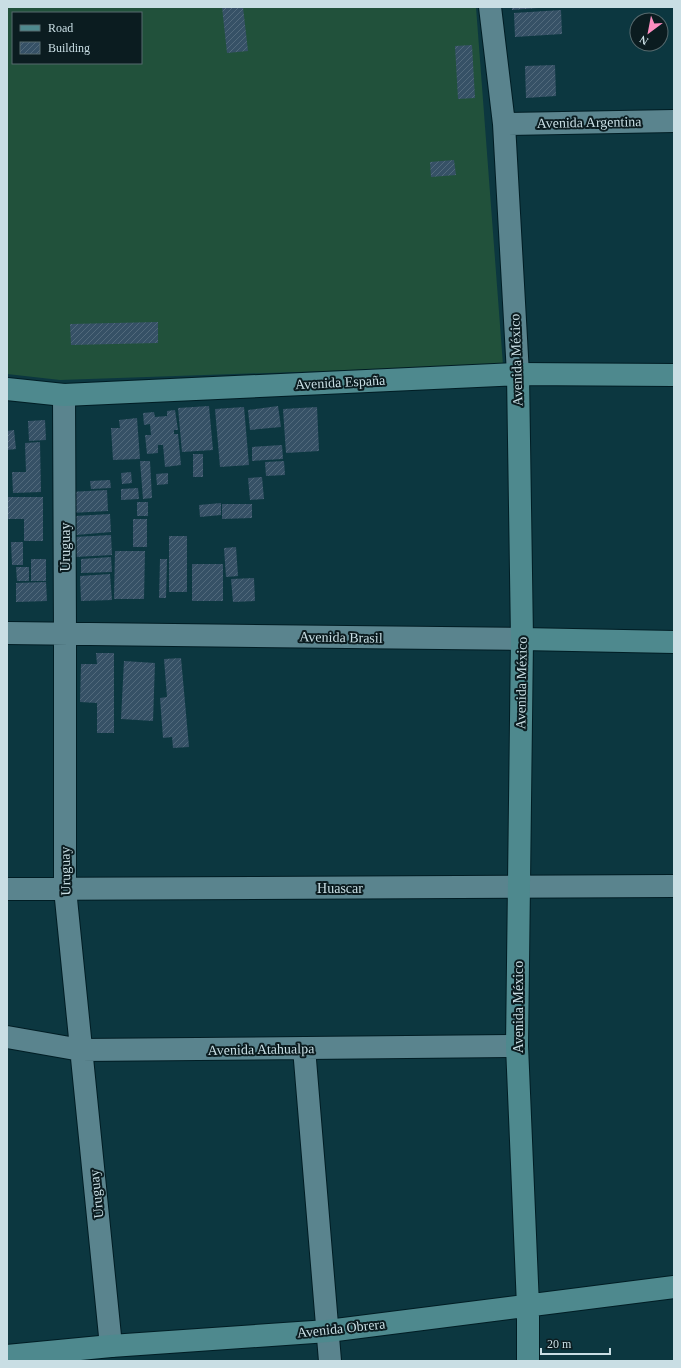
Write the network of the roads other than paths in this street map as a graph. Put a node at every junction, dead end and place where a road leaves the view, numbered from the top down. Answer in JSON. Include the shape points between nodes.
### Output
{"nodes":[{"id":1,"x":490,"y":7,"type":"edge"},
{"id":2,"x":674,"y":121,"type":"edge"},
{"id":3,"x":504,"y":124,"type":"junction"},
{"id":4,"x":518,"y":374,"type":"junction"},
{"id":5,"x":674,"y":375,"type":"edge"},
{"id":6,"x":7,"y":389,"type":"edge"},
{"id":7,"x":64,"y":395,"type":"junction"},
{"id":8,"x":7,"y":633,"type":"edge"},
{"id":9,"x":65,"y":633,"type":"junction"},
{"id":10,"x":522,"y":639,"type":"junction"},
{"id":11,"x":674,"y":642,"type":"edge"},
{"id":12,"x":674,"y":886,"type":"edge"},
{"id":13,"x":519,"y":887,"type":"junction"},
{"id":14,"x":7,"y":889,"type":"edge"},
{"id":15,"x":65,"y":889,"type":"junction"},
{"id":16,"x":7,"y":1037,"type":"edge"},
{"id":17,"x":517,"y":1046,"type":"junction"},
{"id":18,"x":304,"y":1048,"type":"junction"},
{"id":19,"x":81,"y":1050,"type":"junction"},
{"id":20,"x":674,"y":1287,"type":"edge"},
{"id":21,"x":528,"y":1306,"type":"junction"},
{"id":22,"x":328,"y":1331,"type":"junction"},
{"id":23,"x":111,"y":1346,"type":"junction"},
{"id":24,"x":7,"y":1356,"type":"edge"},
{"id":25,"x":330,"y":1361,"type":"edge"},
{"id":26,"x":528,"y":1361,"type":"edge"}],
"edges":[{"from":1,"to":3,"type":"street","name":"Avenida México"},
{"from":2,"to":3,"type":"street","name":"Avenida Argentina"},
{"from":3,"to":4,"type":"street","name":"Avenida México"},
{"from":4,"to":5,"type":"street","name":"Avenida España"},
{"from":4,"to":7,"type":"street","name":"Avenida España"},
{"from":4,"to":10,"type":"street","name":"Avenida México"},
{"from":6,"to":7,"type":"street","name":"Avenida España"},
{"from":7,"to":9,"type":"street","name":"Uruguay"},
{"from":8,"to":9,"type":"street","name":"Avenida Brasil"},
{"from":9,"to":10,"type":"street","name":"Avenida Brasil"},
{"from":9,"to":15,"type":"street","name":"Uruguay"},
{"from":10,"to":11,"type":"street","name":"Avenida Brasil"},
{"from":10,"to":13,"type":"street","name":"Avenida México"},
{"from":12,"to":13,"type":"street","name":"Huascar"},
{"from":13,"to":15,"type":"street","name":"Huascar"},
{"from":13,"to":17,"type":"street","name":"Avenida México"},
{"from":14,"to":15,"type":"street","name":"Huascar"},
{"from":15,"to":19,"type":"street","name":"Uruguay"},
{"from":16,"to":19,"type":"street","name":"Avenida Atahualpa"},
{"from":17,"to":18,"type":"street","name":"Avenida Atahualpa"},
{"from":17,"to":21,"type":"street","name":"Avenida México"},
{"from":18,"to":19,"type":"street","name":"Avenida Atahualpa"},
{"from":18,"to":22,"type":"street"},
{"from":19,"to":23,"type":"street","name":"Uruguay"},
{"from":20,"to":21,"type":"street","name":"Avenida Obrera"},
{"from":21,"to":22,"type":"street","name":"Avenida Obrera"},
{"from":21,"to":26,"type":"street","name":"Avenida México"},
{"from":22,"to":23,"type":"street","name":"Avenida Obrera"},
{"from":22,"to":25,"type":"street"},
{"from":23,"to":24,"type":"street","name":"Avenida Obrera"}]}
